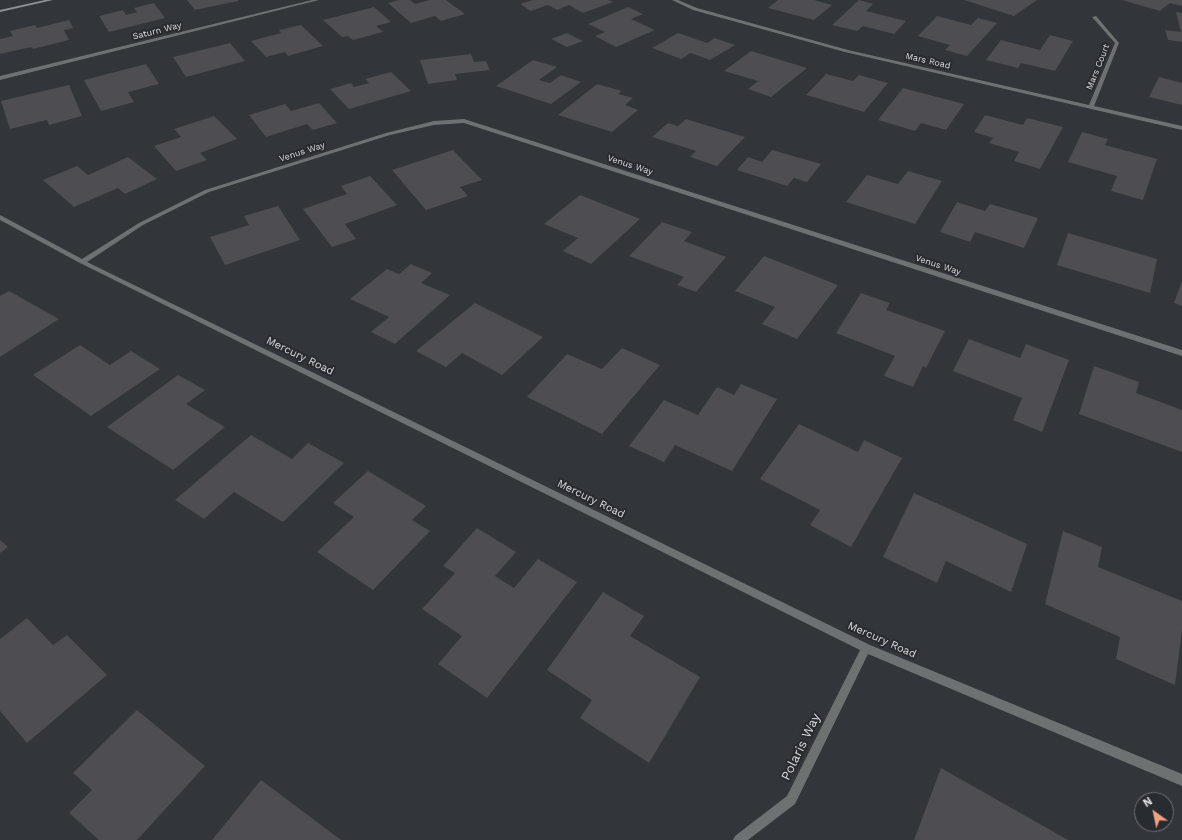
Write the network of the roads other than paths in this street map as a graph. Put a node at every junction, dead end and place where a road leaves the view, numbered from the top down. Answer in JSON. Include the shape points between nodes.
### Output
{"nodes":[{"id":1,"x":51,"y":0,"type":"edge"},
{"id":2,"x":317,"y":0,"type":"edge"},
{"id":3,"x":674,"y":0,"type":"edge"},
{"id":4,"x":0,"y":11,"type":"edge"},
{"id":5,"x":1094,"y":17,"type":"dead end"},
{"id":6,"x":0,"y":78,"type":"edge"},
{"id":7,"x":1091,"y":106,"type":"junction"},
{"id":8,"x":1182,"y":128,"type":"edge"},
{"id":9,"x":0,"y":216,"type":"edge"},
{"id":10,"x":82,"y":262,"type":"junction"},
{"id":11,"x":1182,"y":352,"type":"edge"},
{"id":12,"x":866,"y":648,"type":"junction"},
{"id":13,"x":1182,"y":780,"type":"edge"},
{"id":14,"x":739,"y":840,"type":"edge"}],
"edges":[{"from":1,"to":4,"type":"main road"},
{"from":2,"to":6,"type":"street","name":"Saturn Way"},
{"from":3,"to":7,"type":"street","name":"Mars Road","via":[[695,9],[848,51]]},
{"from":5,"to":7,"type":"street","name":"Mars Court","via":[[1117,43]]},
{"from":7,"to":8,"type":"street","name":"Mars Road"},
{"from":9,"to":10,"type":"street","name":"Mercury Road"},
{"from":10,"to":11,"type":"street","name":"Venus Way","via":[[141,224],[207,191],[388,134],[434,123],[464,121]]},
{"from":10,"to":12,"type":"street","name":"Mercury Road"},
{"from":12,"to":13,"type":"street","name":"Mercury Road"},
{"from":12,"to":14,"type":"street","name":"Polaris Way","via":[[791,800]]}]}
